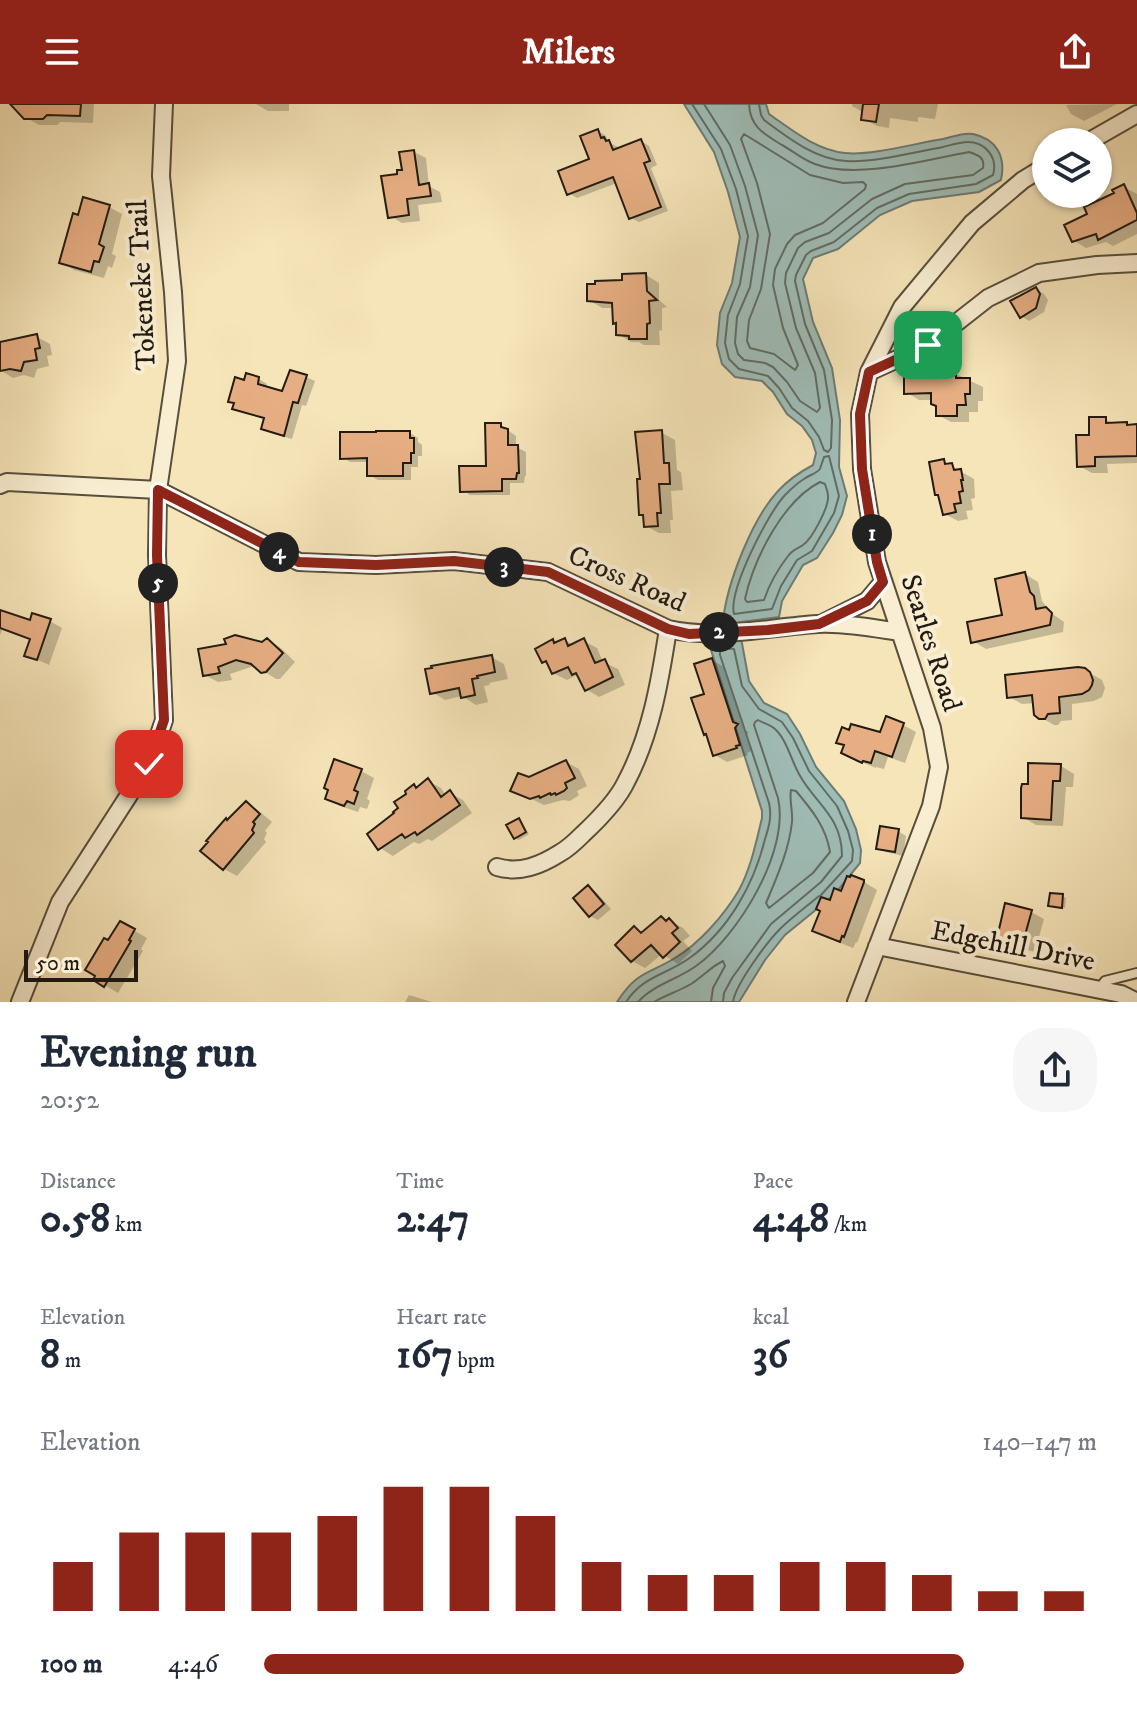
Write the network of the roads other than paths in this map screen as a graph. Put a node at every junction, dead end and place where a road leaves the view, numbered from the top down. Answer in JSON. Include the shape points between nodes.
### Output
{"nodes":[{"id":1,"x":164,"y":104,"type":"edge"},
{"id":2,"x":1137,"y":114,"type":"edge"},
{"id":3,"x":1112,"y":128,"type":"edge"},
{"id":4,"x":1032,"y":175,"type":"edge"},
{"id":5,"x":1137,"y":263,"type":"edge"},
{"id":6,"x":869,"y":372,"type":"junction"},
{"id":7,"x":2,"y":481,"type":"edge"},
{"id":8,"x":158,"y":490,"type":"junction"},
{"id":9,"x":883,"y":582,"type":"junction"},
{"id":10,"x":819,"y":624,"type":"junction"},
{"id":11,"x":668,"y":629,"type":"junction"},
{"id":12,"x":900,"y":632,"type":"junction"},
{"id":13,"x":497,"y":867,"type":"dead end"},
{"id":14,"x":877,"y":946,"type":"junction"},
{"id":15,"x":1137,"y":973,"type":"edge"},
{"id":16,"x":1098,"y":990,"type":"junction"},
{"id":17,"x":20,"y":1002,"type":"edge"},
{"id":18,"x":856,"y":1002,"type":"edge"},
{"id":19,"x":1137,"y":1002,"type":"edge"}],
"edges":[{"from":1,"to":8,"type":"street","name":"Tokeneke Trail","via":[[161,176],[177,361]]},
{"from":2,"to":3,"type":"street"},
{"from":4,"to":6,"type":"street","name":"Searles Road","via":[[972,223],[902,307]]},
{"from":5,"to":6,"type":"street","via":[[1039,273],[988,298],[928,345]]},
{"from":6,"to":9,"type":"street","name":"Searles Road","via":[[860,414],[862,469]]},
{"from":7,"to":8,"type":"street","name":"Cross Road"},
{"from":8,"to":11,"type":"street","name":"Cross Road","via":[[299,562],[454,561],[548,572]]},
{"from":8,"to":17,"type":"street","name":"Tokeneke Trail","via":[[164,720],[149,764],[60,902]]},
{"from":9,"to":10,"type":"street","name":"Cross Road","via":[[867,601]]},
{"from":9,"to":12,"type":"street","name":"Searles Road"},
{"from":10,"to":11,"type":"street","name":"Cross Road","via":[[689,634]]},
{"from":10,"to":12,"type":"street","name":"Cross Road"},
{"from":11,"to":13,"type":"street","via":[[655,699],[626,784],[567,849],[544,863],[511,871]]},
{"from":12,"to":14,"type":"street","name":"Searles Road","via":[[932,728],[939,767],[931,806]]},
{"from":14,"to":16,"type":"street","name":"Edgehill Drive"},
{"from":14,"to":18,"type":"street","name":"Searles Road"},
{"from":15,"to":16,"type":"lane","via":[[1105,981]]},
{"from":16,"to":19,"type":"street","name":"Edgehill Drive"}]}
